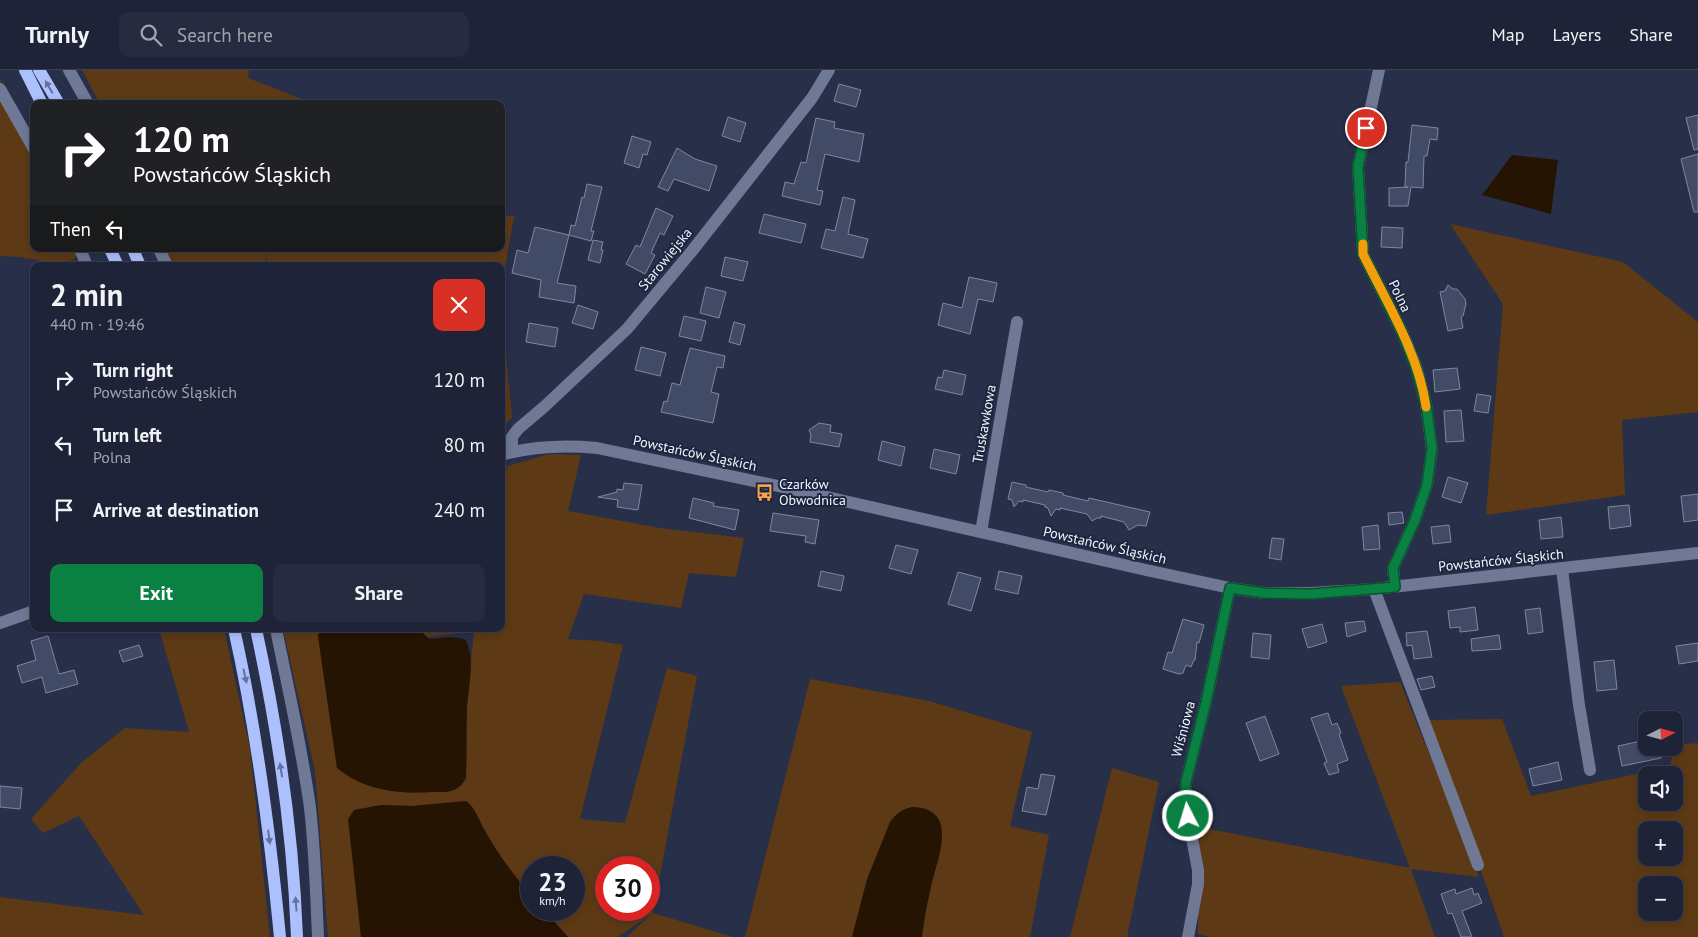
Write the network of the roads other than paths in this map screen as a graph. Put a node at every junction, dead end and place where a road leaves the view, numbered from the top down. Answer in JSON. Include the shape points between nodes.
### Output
{"nodes":[{"id":1,"x":25,"y":70,"type":"edge"},
{"id":2,"x":39,"y":70,"type":"edge"},
{"id":3,"x":69,"y":70,"type":"edge"},
{"id":4,"x":829,"y":70,"type":"edge"},
{"id":5,"x":1379,"y":70,"type":"edge"},
{"id":6,"x":0,"y":89,"type":"edge"},
{"id":7,"x":40,"y":100,"type":"edge"},
{"id":8,"x":57,"y":100,"type":"edge"},
{"id":9,"x":86,"y":100,"type":"edge"},
{"id":10,"x":30,"y":142,"type":"edge"},
{"id":11,"x":1017,"y":322,"type":"dead end"},
{"id":12,"x":507,"y":454,"type":"edge"},
{"id":13,"x":981,"y":532,"type":"junction"},
{"id":14,"x":1698,"y":553,"type":"edge"},
{"id":15,"x":1562,"y":568,"type":"junction"},
{"id":16,"x":1395,"y":587,"type":"junction"},
{"id":17,"x":1230,"y":588,"type":"junction"},
{"id":18,"x":1374,"y":589,"type":"junction"},
{"id":19,"x":30,"y":612,"type":"edge"},
{"id":20,"x":0,"y":623,"type":"edge"},
{"id":21,"x":235,"y":632,"type":"edge"},
{"id":22,"x":257,"y":632,"type":"edge"},
{"id":23,"x":277,"y":632,"type":"edge"},
{"id":24,"x":1590,"y":770,"type":"dead end"},
{"id":25,"x":1478,"y":865,"type":"dead end"},
{"id":26,"x":280,"y":937,"type":"edge"},
{"id":27,"x":297,"y":937,"type":"edge"},
{"id":28,"x":318,"y":937,"type":"edge"},
{"id":29,"x":1188,"y":937,"type":"edge"}],
"edges":[{"from":1,"to":7,"type":"main road"},
{"from":8,"to":2,"type":"main road","one_way":true},
{"from":3,"to":9,"type":"street"},
{"from":4,"to":12,"type":"street","name":"Starowiejska","via":[[812,98],[627,329],[518,429]]},
{"from":5,"to":16,"type":"street","name":"Polna","via":[[1358,167],[1363,254],[1416,368],[1426,404],[1432,448],[1427,485],[1393,568]]},
{"from":6,"to":10,"type":"street"},
{"from":11,"to":13,"type":"street","name":"Truskawkowa"},
{"from":12,"to":13,"type":"street","name":"Powstańców Śląskich","via":[[549,446],[597,448]]},
{"from":13,"to":17,"type":"street","name":"Powstańców Śląskich"},
{"from":14,"to":15,"type":"street","name":"Powstańców Śląskich"},
{"from":15,"to":16,"type":"street","name":"Powstańców Śląskich"},
{"from":15,"to":24,"type":"street"},
{"from":16,"to":18,"type":"street","name":"Powstańców Śląskich"},
{"from":17,"to":18,"type":"street","name":"Powstańców Śląskich","via":[[1311,594]]},
{"from":17,"to":29,"type":"street","name":"Wiśniowa","via":[[1186,782],[1185,801],[1198,877]]},
{"from":18,"to":25,"type":"street"},
{"from":19,"to":20,"type":"street"},
{"from":21,"to":26,"type":"main road","one_way":true,"via":[[258,754]]},
{"from":27,"to":22,"type":"main road","one_way":true,"via":[[283,782]]},
{"from":23,"to":28,"type":"street","via":[[310,808]]}]}
